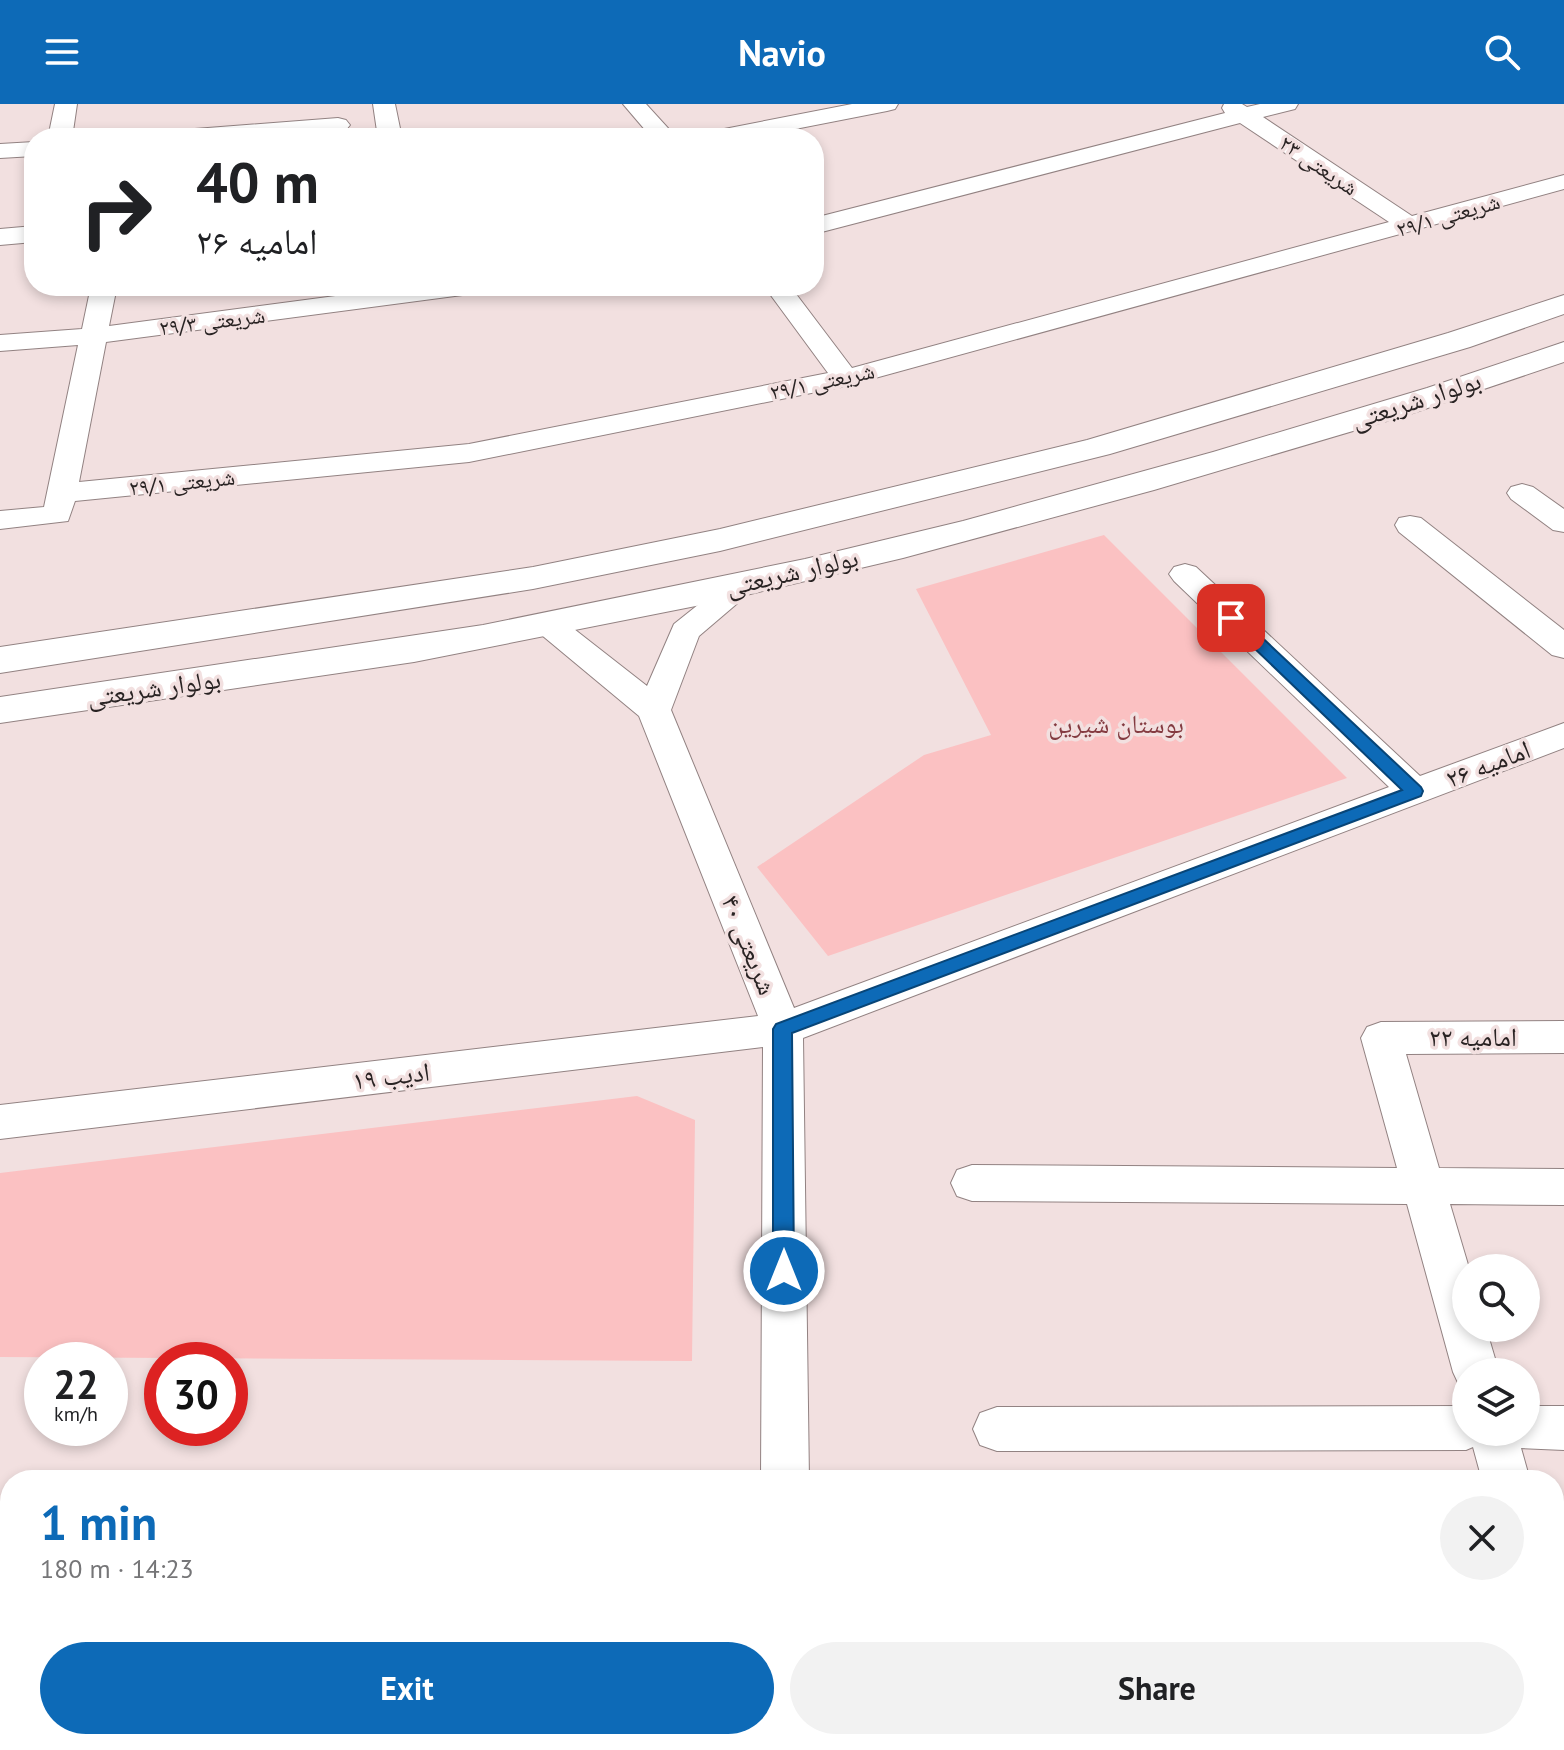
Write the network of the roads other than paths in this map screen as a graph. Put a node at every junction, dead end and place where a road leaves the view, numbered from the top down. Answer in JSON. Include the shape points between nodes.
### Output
{"nodes":[{"id":1,"x":66,"y":104,"type":"edge"},
{"id":2,"x":384,"y":104,"type":"edge"},
{"id":3,"x":634,"y":104,"type":"edge"},
{"id":4,"x":887,"y":104,"type":"edge"},
{"id":5,"x":1287,"y":104,"type":"edge"},
{"id":6,"x":1237,"y":110,"type":"edge"},
{"id":7,"x":338,"y":125,"type":"dead end"},
{"id":8,"x":62,"y":128,"type":"edge"},
{"id":9,"x":299,"y":128,"type":"edge"},
{"id":10,"x":388,"y":128,"type":"edge"},
{"id":11,"x":656,"y":128,"type":"edge"},
{"id":12,"x":765,"y":128,"type":"edge"},
{"id":13,"x":24,"y":150,"type":"edge"},
{"id":14,"x":0,"y":151,"type":"edge"},
{"id":15,"x":1564,"y":182,"type":"edge"},
{"id":16,"x":824,"y":223,"type":"edge"},
{"id":17,"x":1411,"y":226,"type":"junction"},
{"id":18,"x":24,"y":235,"type":"edge"},
{"id":19,"x":0,"y":237,"type":"edge"},
{"id":20,"x":102,"y":296,"type":"edge"},
{"id":21,"x":381,"y":296,"type":"edge"},
{"id":22,"x":784,"y":296,"type":"edge"},
{"id":23,"x":1564,"y":304,"type":"edge"},
{"id":24,"x":93,"y":336,"type":"junction"},
{"id":25,"x":0,"y":343,"type":"edge"},
{"id":26,"x":1564,"y":351,"type":"edge"},
{"id":27,"x":846,"y":378,"type":"junction"},
{"id":28,"x":1522,"y":493,"type":"dead end"},
{"id":29,"x":60,"y":504,"type":"junction"},
{"id":30,"x":0,"y":520,"type":"edge"},
{"id":31,"x":1564,"y":523,"type":"edge"},
{"id":32,"x":1410,"y":525,"type":"dead end"},
{"id":33,"x":1185,"y":574,"type":"dead end"},
{"id":34,"x":744,"y":584,"type":"junction"},
{"id":35,"x":549,"y":625,"type":"junction"},
{"id":36,"x":1564,"y":647,"type":"edge"},
{"id":37,"x":0,"y":660,"type":"edge"},
{"id":38,"x":0,"y":710,"type":"edge"},
{"id":39,"x":654,"y":710,"type":"junction"},
{"id":40,"x":1564,"y":735,"type":"edge"},
{"id":41,"x":1415,"y":791,"type":"junction"},
{"id":42,"x":783,"y":1029,"type":"junction"},
{"id":43,"x":1564,"y":1037,"type":"edge"},
{"id":44,"x":0,"y":1122,"type":"edge"},
{"id":45,"x":972,"y":1183,"type":"dead end"},
{"id":46,"x":1423,"y":1186,"type":"junction"},
{"id":47,"x":1564,"y":1187,"type":"edge"},
{"id":48,"x":1472,"y":1358,"type":"edge"},
{"id":49,"x":1452,"y":1428,"type":"edge"},
{"id":50,"x":1540,"y":1428,"type":"edge"},
{"id":51,"x":1564,"y":1428,"type":"edge"},
{"id":52,"x":997,"y":1429,"type":"dead end"},
{"id":53,"x":1497,"y":1446,"type":"edge"},
{"id":54,"x":785,"y":1470,"type":"edge"},
{"id":55,"x":1503,"y":1470,"type":"edge"}],
"edges":[{"from":1,"to":8,"type":"street"},
{"from":2,"to":10,"type":"street"},
{"from":3,"to":11,"type":"street"},
{"from":4,"to":12,"type":"street"},
{"from":5,"to":6,"type":"street"},
{"from":6,"to":16,"type":"street"},
{"from":6,"to":17,"type":"street","name":"شریعتی ۲۳"},
{"from":7,"to":9,"type":"street"},
{"from":13,"to":14,"type":"street"},
{"from":15,"to":17,"type":"street","name":"شریعتی ۲۹/۱"},
{"from":17,"to":27,"type":"street","name":"شریعتی ۲۹/۱"},
{"from":18,"to":19,"type":"street"},
{"from":20,"to":24,"type":"street"},
{"from":21,"to":24,"type":"street","name":"شریعتی ۲۹/۳"},
{"from":22,"to":27,"type":"street"},
{"from":23,"to":37,"type":"main road","name":"بولوار شریعتی","via":[[1098,447],[720,540],[518,581]]},
{"from":24,"to":25,"type":"street","name":"شریعتی ۲۹/۳"},
{"from":24,"to":29,"type":"street"},
{"from":26,"to":34,"type":"main road","name":"بولوار شریعتی","via":[[1135,485]]},
{"from":27,"to":29,"type":"street","name":"شریعتی ۲۹/۱","via":[[469,453]]},
{"from":28,"to":31,"type":"street"},
{"from":29,"to":30,"type":"street","name":"شریعتی ۲۹/۱"},
{"from":32,"to":36,"type":"street"},
{"from":33,"to":41,"type":"street"},
{"from":34,"to":35,"type":"main road","name":"بولوار شریعتی"},
{"from":34,"to":39,"type":"street","via":[[685,631]]},
{"from":35,"to":38,"type":"main road","name":"بولوار شریعتی"},
{"from":35,"to":39,"type":"street","name":"شریعتی ۴۰"},
{"from":39,"to":42,"type":"street","name":"شریعتی ۴۰"},
{"from":40,"to":41,"type":"street","name":"امامیه ۲۶"},
{"from":41,"to":42,"type":"street","name":"امامیه ۲۶"},
{"from":42,"to":44,"type":"street","name":"ادیب ۱۹"},
{"from":42,"to":54,"type":"street","name":"شریعتی ۴۰"},
{"from":43,"to":46,"type":"street","name":"امامیه ۲۲","via":[[1381,1038]]},
{"from":45,"to":46,"type":"street"},
{"from":46,"to":47,"type":"street"},
{"from":46,"to":48,"type":"street"},
{"from":49,"to":52,"type":"street"},
{"from":50,"to":51,"type":"street"},
{"from":53,"to":55,"type":"street"}]}
